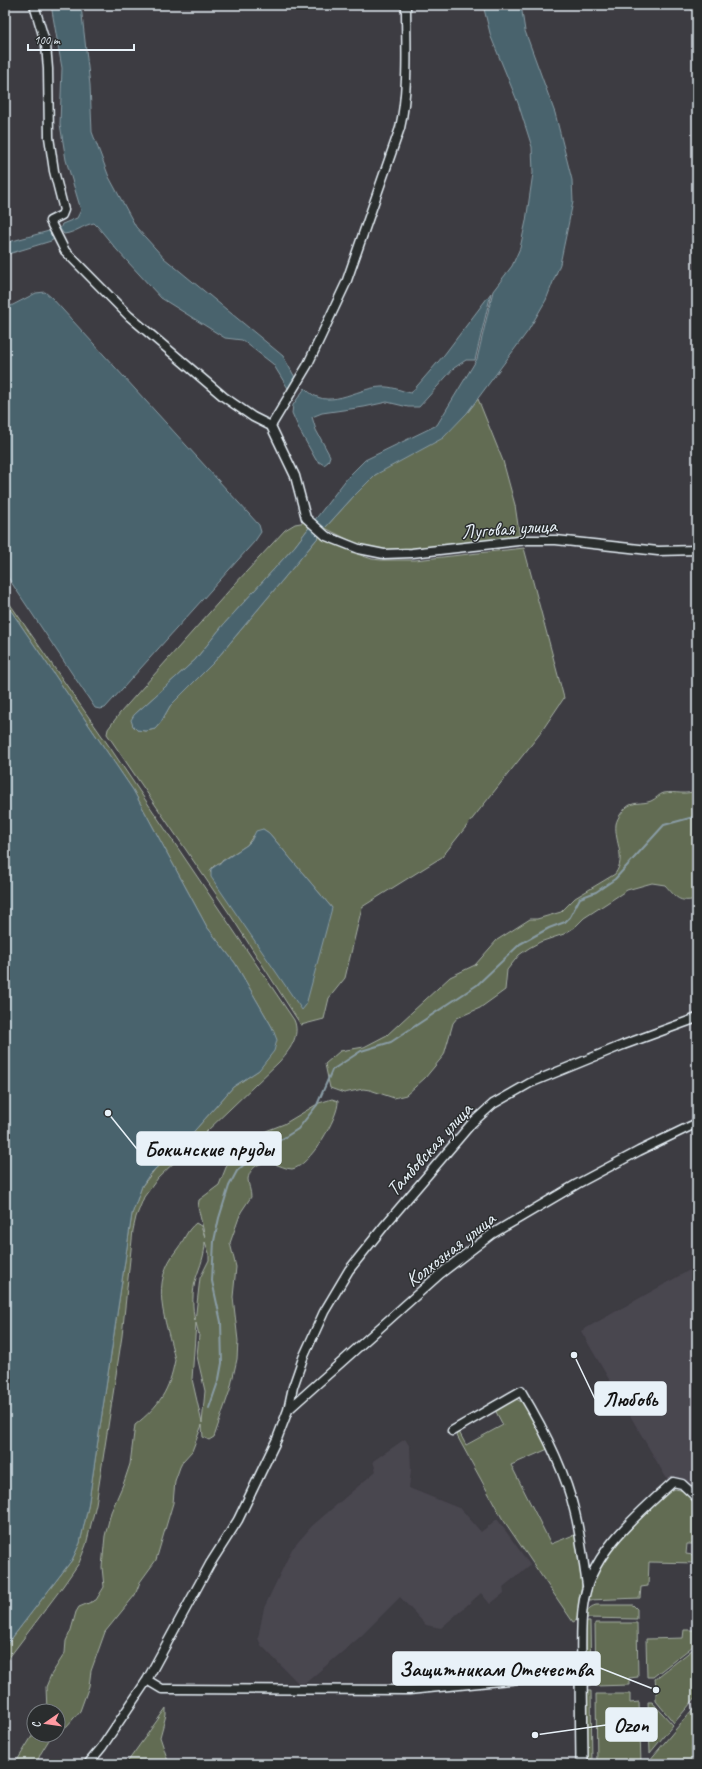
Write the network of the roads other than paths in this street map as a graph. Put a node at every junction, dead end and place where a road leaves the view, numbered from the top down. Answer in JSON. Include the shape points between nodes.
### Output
{"nodes":[{"id":1,"x":34,"y":5,"type":"edge"},
{"id":2,"x":406,"y":5,"type":"edge"},
{"id":3,"x":271,"y":426,"type":"junction"},
{"id":4,"x":697,"y":550,"type":"edge"},
{"id":5,"x":697,"y":1018,"type":"edge"},
{"id":6,"x":697,"y":1123,"type":"edge"},
{"id":7,"x":288,"y":1410,"type":"junction"},
{"id":8,"x":452,"y":1431,"type":"dead end"},
{"id":9,"x":697,"y":1498,"type":"edge"},
{"id":10,"x":587,"y":1585,"type":"junction"},
{"id":11,"x":582,"y":1673,"type":"junction"},
{"id":12,"x":147,"y":1680,"type":"junction"},
{"id":13,"x":88,"y":1764,"type":"edge"},
{"id":14,"x":582,"y":1764,"type":"edge"}],
"edges":[{"from":1,"to":3,"type":"street","via":[[46,45],[49,137],[64,210],[62,215],[50,221],[65,251],[129,316],[224,396],[253,417]]},
{"from":2,"to":3,"type":"street","via":[[405,87],[400,128],[346,283],[307,366]]},
{"from":3,"to":4,"type":"street","name":"Луговая улица","via":[[295,476],[306,518],[326,536],[359,549],[384,554],[412,553],[556,540],[658,551]]},
{"from":5,"to":7,"type":"street","name":"Тамбовская улица","via":[[530,1083],[493,1104],[472,1123],[348,1270],[324,1312],[303,1358]]},
{"from":6,"to":7,"type":"street","name":"Колхозная улица","via":[[577,1184],[492,1234],[440,1274]]},
{"from":7,"to":12,"type":"street","name":"Тамбовская улица","via":[[238,1520],[210,1564]]},
{"from":8,"to":10,"type":"street","via":[[521,1391],[544,1430],[570,1495]]},
{"from":9,"to":10,"type":"street","via":[[682,1484],[673,1482],[606,1549],[593,1569]]},
{"from":10,"to":11,"type":"street","via":[[582,1606]]},
{"from":11,"to":12,"type":"street","via":[[409,1690],[162,1689]]},
{"from":11,"to":14,"type":"street"},
{"from":12,"to":13,"type":"street","name":"Тамбовская улица"}]}
